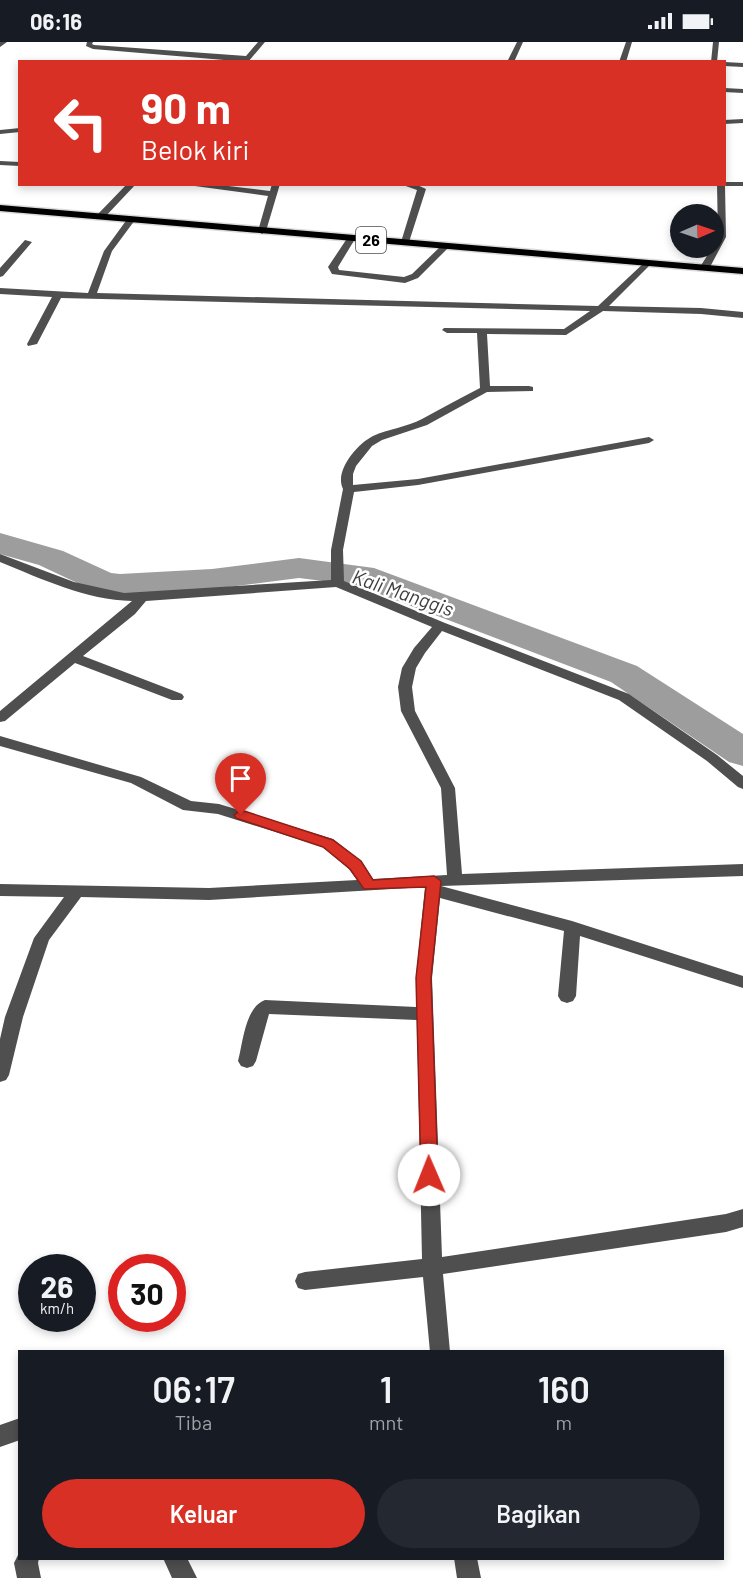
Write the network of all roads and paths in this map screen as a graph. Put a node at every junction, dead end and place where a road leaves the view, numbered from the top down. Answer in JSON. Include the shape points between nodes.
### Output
{"nodes":[{"id":1,"x":4,"y":42,"type":"edge"},
{"id":2,"x":90,"y":42,"type":"edge"},
{"id":3,"x":262,"y":42,"type":"edge"},
{"id":4,"x":519,"y":42,"type":"edge"},
{"id":5,"x":629,"y":42,"type":"edge"},
{"id":6,"x":716,"y":42,"type":"edge"},
{"id":7,"x":0,"y":45,"type":"edge"},
{"id":8,"x":193,"y":53,"type":"junction"},
{"id":9,"x":186,"y":60,"type":"edge"},
{"id":10,"x":246,"y":60,"type":"edge"},
{"id":11,"x":511,"y":60,"type":"edge"},
{"id":12,"x":623,"y":60,"type":"edge"},
{"id":13,"x":714,"y":60,"type":"edge"},
{"id":14,"x":726,"y":64,"type":"edge"},
{"id":15,"x":743,"y":65,"type":"edge"},
{"id":16,"x":726,"y":90,"type":"edge"},
{"id":17,"x":743,"y":91,"type":"edge"},
{"id":18,"x":743,"y":121,"type":"edge"},
{"id":19,"x":726,"y":122,"type":"edge"},
{"id":20,"x":18,"y":130,"type":"edge"},
{"id":21,"x":0,"y":132,"type":"edge"},
{"id":22,"x":0,"y":163,"type":"edge"},
{"id":23,"x":18,"y":164,"type":"edge"},
{"id":24,"x":726,"y":184,"type":"edge"},
{"id":25,"x":743,"y":184,"type":"edge"},
{"id":26,"x":130,"y":186,"type":"edge"},
{"id":27,"x":220,"y":186,"type":"edge"},
{"id":28,"x":411,"y":186,"type":"edge"},
{"id":29,"x":723,"y":186,"type":"edge"},
{"id":30,"x":275,"y":189,"type":"edge"},
{"id":31,"x":0,"y":208,"type":"edge"},
{"id":32,"x":101,"y":216,"type":"junction"},
{"id":33,"x":131,"y":220,"type":"junction"},
{"id":34,"x":262,"y":231,"type":"junction"},
{"id":35,"x":351,"y":239,"type":"junction"},
{"id":36,"x":28,"y":242,"type":"dead end"},
{"id":37,"x":405,"y":242,"type":"junction"},
{"id":38,"x":445,"y":247,"type":"junction"},
{"id":39,"x":646,"y":264,"type":"junction"},
{"id":40,"x":705,"y":267,"type":"junction"},
{"id":41,"x":743,"y":271,"type":"edge"},
{"id":42,"x":0,"y":274,"type":"edge"},
{"id":43,"x":0,"y":291,"type":"edge"},
{"id":44,"x":92,"y":294,"type":"junction"},
{"id":45,"x":58,"y":295,"type":"junction"},
{"id":46,"x":600,"y":309,"type":"junction"},
{"id":47,"x":743,"y":315,"type":"edge"},
{"id":48,"x":447,"y":330,"type":"dead end"},
{"id":49,"x":482,"y":331,"type":"junction"},
{"id":50,"x":32,"y":344,"type":"dead end"},
{"id":51,"x":485,"y":389,"type":"junction"},
{"id":52,"x":529,"y":389,"type":"dead end"},
{"id":53,"x":649,"y":440,"type":"dead end"},
{"id":54,"x":349,"y":489,"type":"junction"},
{"id":55,"x":0,"y":558,"type":"edge"},
{"id":56,"x":337,"y":580,"type":"junction"},
{"id":57,"x":142,"y":597,"type":"junction"},
{"id":58,"x":440,"y":626,"type":"junction"},
{"id":59,"x":72,"y":657,"type":"junction"},
{"id":60,"x":177,"y":697,"type":"dead end"},
{"id":61,"x":0,"y":718,"type":"edge"},
{"id":62,"x":0,"y":741,"type":"edge"},
{"id":63,"x":743,"y":784,"type":"edge"},
{"id":64,"x":743,"y":870,"type":"edge"},
{"id":65,"x":454,"y":880,"type":"junction"},
{"id":66,"x":369,"y":885,"type":"junction"},
{"id":67,"x":433,"y":885,"type":"junction"},
{"id":68,"x":0,"y":890,"type":"edge"},
{"id":69,"x":78,"y":891,"type":"junction"},
{"id":70,"x":572,"y":927,"type":"junction"},
{"id":71,"x":743,"y":982,"type":"edge"},
{"id":72,"x":567,"y":996,"type":"dead end"},
{"id":73,"x":425,"y":1014,"type":"junction"},
{"id":74,"x":247,"y":1061,"type":"dead end"},
{"id":75,"x":0,"y":1075,"type":"edge"},
{"id":76,"x":743,"y":1218,"type":"edge"},
{"id":77,"x":432,"y":1267,"type":"junction"},
{"id":78,"x":305,"y":1281,"type":"dead end"},
{"id":79,"x":440,"y":1350,"type":"edge"},
{"id":80,"x":18,"y":1431,"type":"edge"},
{"id":81,"x":0,"y":1436,"type":"edge"},
{"id":82,"x":27,"y":1560,"type":"edge"},
{"id":83,"x":175,"y":1560,"type":"edge"},
{"id":84,"x":465,"y":1560,"type":"edge"},
{"id":85,"x":29,"y":1578,"type":"edge"},
{"id":86,"x":185,"y":1578,"type":"edge"},
{"id":87,"x":469,"y":1578,"type":"edge"}],
"edges":[{"from":1,"to":7,"type":"street"},
{"from":2,"to":8,"type":"street","via":[[88,45],[93,47]]},
{"from":3,"to":10,"type":"street"},
{"from":4,"to":11,"type":"street"},
{"from":5,"to":12,"type":"street"},
{"from":6,"to":13,"type":"street"},
{"from":8,"to":9,"type":"street"},
{"from":8,"to":10,"type":"street"},
{"from":14,"to":15,"type":"street"},
{"from":16,"to":17,"type":"street"},
{"from":18,"to":19,"type":"street"},
{"from":20,"to":21,"type":"street"},
{"from":22,"to":23,"type":"street"},
{"from":24,"to":25,"type":"street"},
{"from":26,"to":32,"type":"street"},
{"from":27,"to":30,"type":"street"},
{"from":28,"to":37,"type":"street","via":[[422,189]]},
{"from":29,"to":40,"type":"street","via":[[722,237]]},
{"from":30,"to":34,"type":"street"},
{"from":31,"to":32,"type":"highway","number":"26"},
{"from":32,"to":33,"type":"highway","number":"26"},
{"from":33,"to":34,"type":"highway","number":"26"},
{"from":33,"to":44,"type":"street","via":[[108,250]]},
{"from":34,"to":35,"type":"highway","number":"26"},
{"from":35,"to":37,"type":"highway","number":"26"},
{"from":35,"to":38,"type":"street","via":[[333,267],[334,272],[405,280],[415,276]]},
{"from":36,"to":42,"type":"street"},
{"from":37,"to":38,"type":"highway","number":"26"},
{"from":38,"to":39,"type":"highway","number":"26"},
{"from":39,"to":40,"type":"highway","number":"26"},
{"from":39,"to":46,"type":"street"},
{"from":40,"to":41,"type":"highway","number":"26"},
{"from":43,"to":45,"type":"street"},
{"from":44,"to":45,"type":"street"},
{"from":44,"to":46,"type":"street"},
{"from":45,"to":50,"type":"street"},
{"from":46,"to":47,"type":"street"},
{"from":46,"to":49,"type":"street","via":[[566,332]]},
{"from":48,"to":49,"type":"street"},
{"from":49,"to":51,"type":"street"},
{"from":51,"to":52,"type":"street"},
{"from":51,"to":54,"type":"street","via":[[434,418],[368,444],[346,474]]},
{"from":53,"to":54,"type":"street","via":[[418,482]]},
{"from":54,"to":56,"type":"street","via":[[337,557]]},
{"from":55,"to":57,"type":"street","via":[[78,588],[124,598]]},
{"from":56,"to":57,"type":"street"},
{"from":56,"to":58,"type":"street"},
{"from":57,"to":59,"type":"street"},
{"from":58,"to":63,"type":"street","via":[[624,697]]},
{"from":58,"to":65,"type":"street","via":[[414,659],[405,687],[408,711],[448,788]]},
{"from":59,"to":60,"type":"street"},
{"from":59,"to":61,"type":"street"},
{"from":62,"to":66,"type":"street","via":[[136,780],[188,806],[219,809],[328,843],[356,865]]},
{"from":64,"to":65,"type":"street"},
{"from":65,"to":67,"type":"street"},
{"from":66,"to":67,"type":"street"},
{"from":66,"to":69,"type":"street","via":[[209,894]]},
{"from":67,"to":70,"type":"street"},
{"from":67,"to":73,"type":"street","via":[[424,978]]},
{"from":68,"to":69,"type":"street"},
{"from":69,"to":75,"type":"street","via":[[42,938],[14,1017]]},
{"from":70,"to":71,"type":"street"},
{"from":70,"to":72,"type":"street"},
{"from":73,"to":74,"type":"street","via":[[265,1007],[259,1014]]},
{"from":73,"to":77,"type":"street"},
{"from":76,"to":77,"type":"street"},
{"from":77,"to":78,"type":"street"},
{"from":77,"to":79,"type":"street"},
{"from":80,"to":81,"type":"street"},
{"from":82,"to":85,"type":"street"},
{"from":83,"to":86,"type":"street"},
{"from":84,"to":87,"type":"street"}]}
